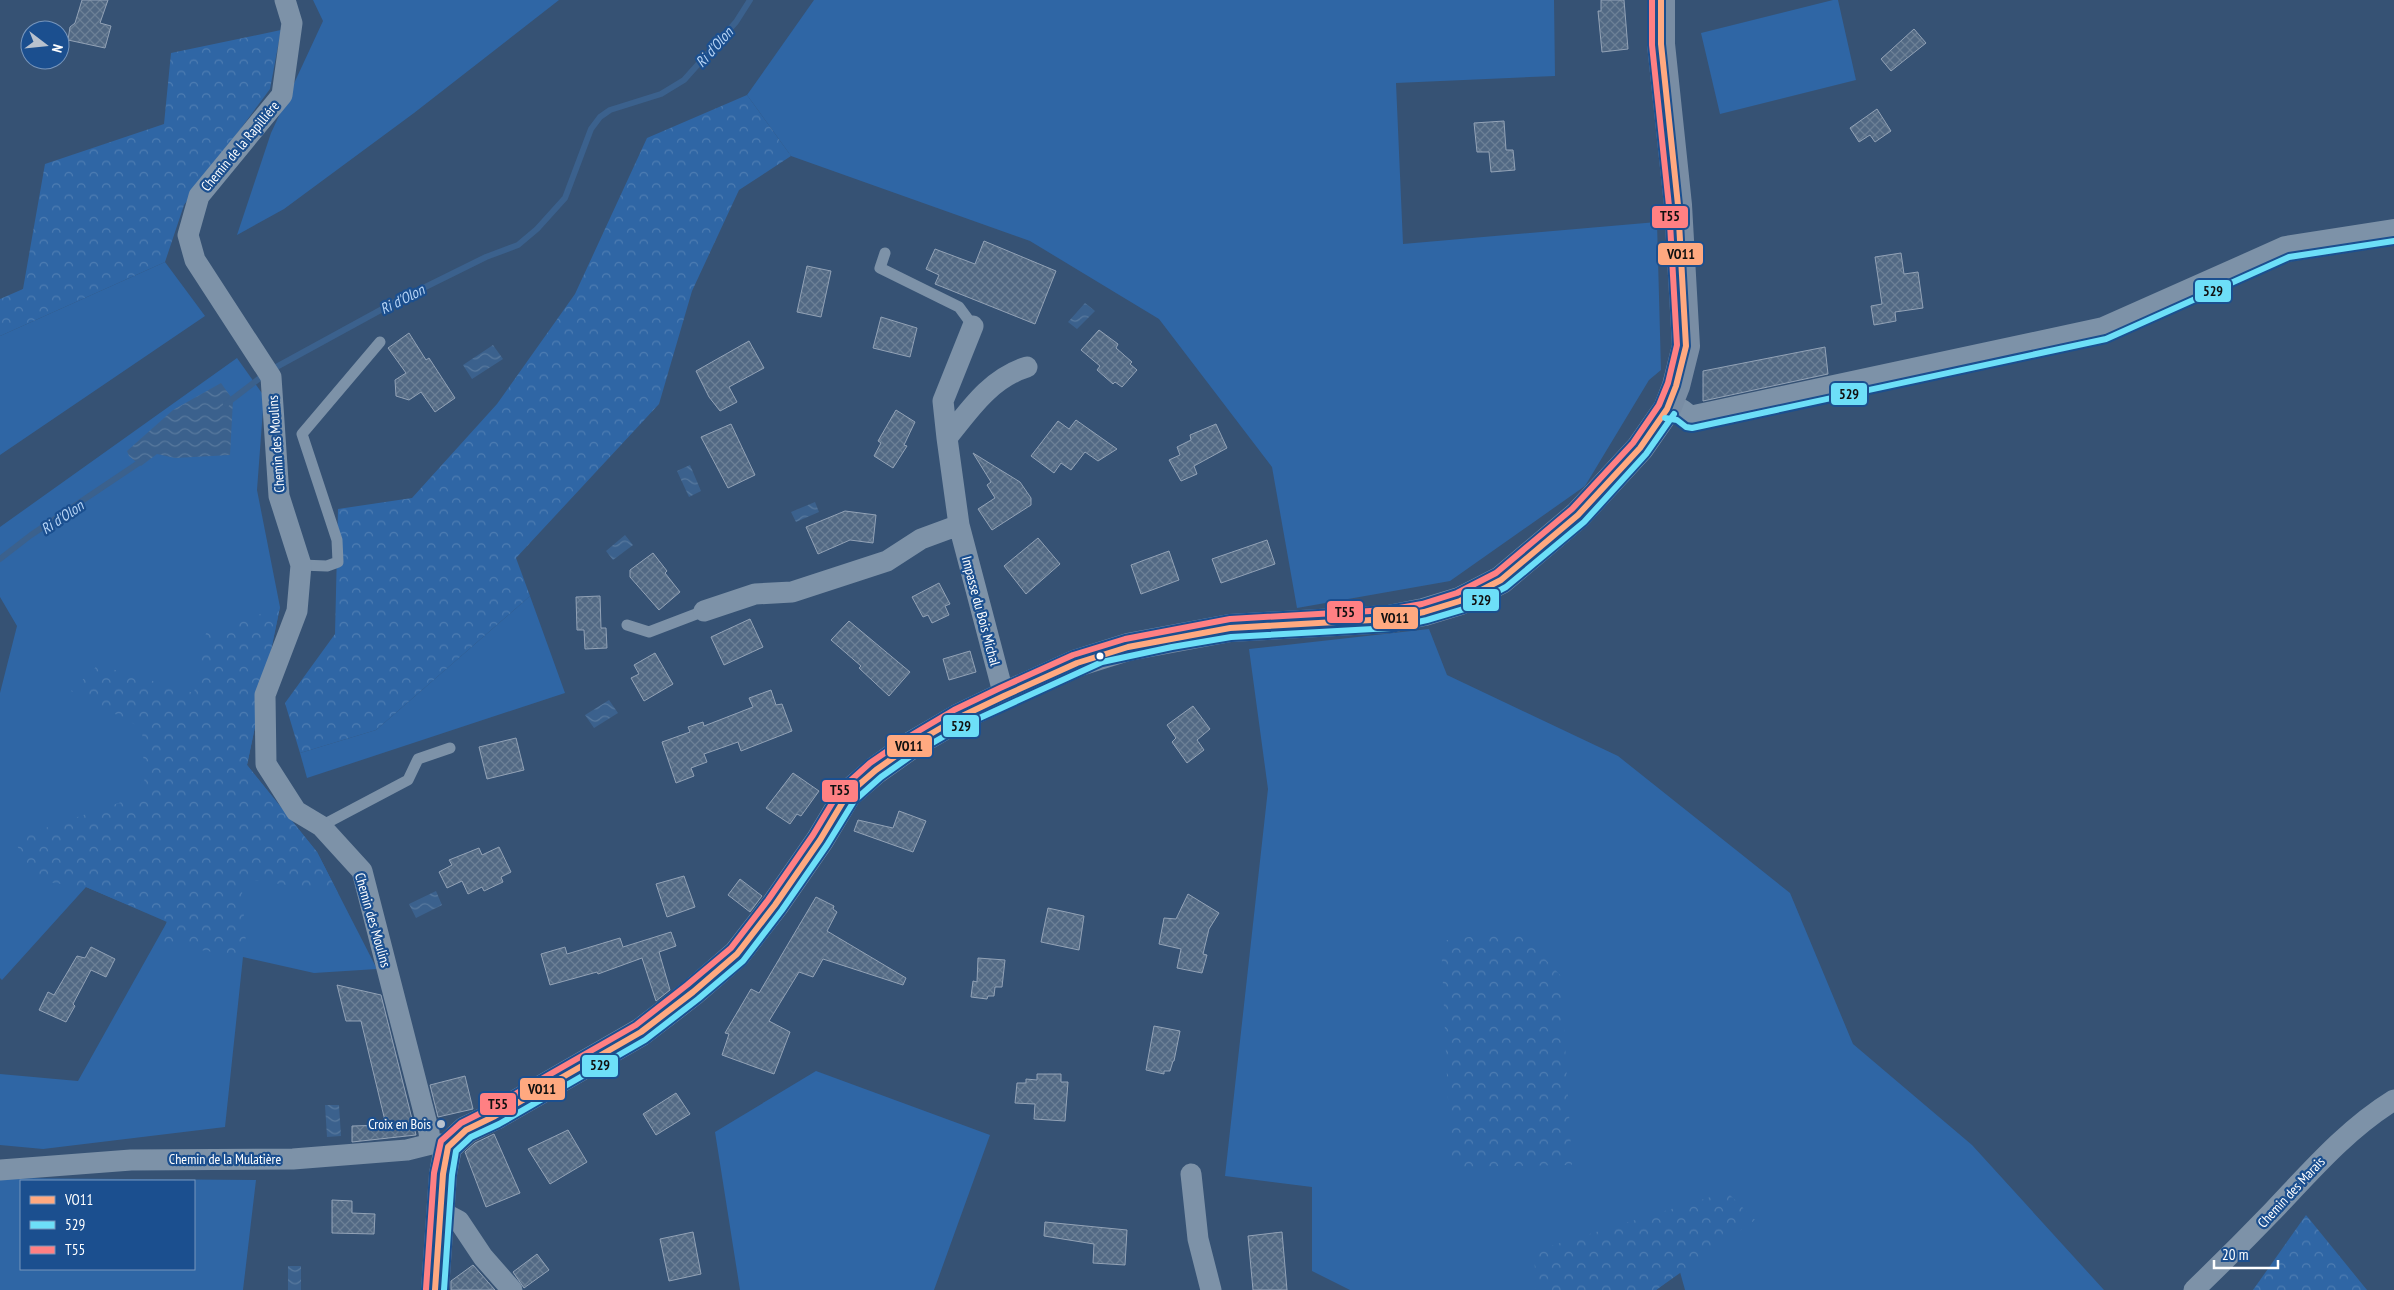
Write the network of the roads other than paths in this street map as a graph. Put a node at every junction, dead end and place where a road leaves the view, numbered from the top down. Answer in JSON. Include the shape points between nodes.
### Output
{"nodes":[{"id":1,"x":285,"y":0,"type":"edge"},
{"id":2,"x":1661,"y":0,"type":"edge"},
{"id":3,"x":2394,"y":232,"type":"edge"},
{"id":4,"x":885,"y":253,"type":"dead end"},
{"id":5,"x":973,"y":326,"type":"joint"},
{"id":6,"x":380,"y":342,"type":"dead end"},
{"id":7,"x":1027,"y":367,"type":"dead end"},
{"id":8,"x":271,"y":377,"type":"joint"},
{"id":9,"x":1667,"y":409,"type":"junction"},
{"id":10,"x":947,"y":438,"type":"junction"},
{"id":11,"x":959,"y":525,"type":"junction"},
{"id":12,"x":301,"y":565,"type":"junction"},
{"id":13,"x":704,"y":611,"type":"joint"},
{"id":14,"x":627,"y":625,"type":"dead end"},
{"id":15,"x":1004,"y":696,"type":"junction"},
{"id":16,"x":450,"y":748,"type":"dead end"},
{"id":17,"x":322,"y":826,"type":"junction"},
{"id":18,"x":2394,"y":1100,"type":"edge"},
{"id":19,"x":439,"y":1145,"type":"junction"},
{"id":20,"x":0,"y":1170,"type":"edge"},
{"id":21,"x":1191,"y":1174,"type":"dead end"},
{"id":22,"x":442,"y":1212,"type":"junction"},
{"id":23,"x":436,"y":1290,"type":"edge"},
{"id":24,"x":512,"y":1290,"type":"edge"},
{"id":25,"x":1211,"y":1290,"type":"edge"},
{"id":26,"x":2194,"y":1290,"type":"edge"}],
"edges":[{"from":1,"to":8,"type":"street","name":"Chemin de la Rapilliére","via":[[292,23],[282,95],[199,196],[188,235],[195,260]]},
{"from":2,"to":9,"type":"main road","via":[[1661,44],[1678,205],[1686,346]]},
{"from":3,"to":9,"type":"street","via":[[2286,249],[2104,330],[1690,419],[1681,412]]},
{"from":4,"to":5,"type":"lane","via":[[880,268],[959,307]]},
{"from":5,"to":10,"type":"street","name":"Impasse du Bois Michal","via":[[943,401]]},
{"from":6,"to":12,"type":"lane","via":[[302,434],[337,540],[338,562],[327,566]]},
{"from":7,"to":10,"type":"street","via":[[1006,375],[978,398]]},
{"from":8,"to":12,"type":"street","name":"Chemin des Moulins","via":[[279,496]]},
{"from":9,"to":15,"type":"main road","via":[[1640,448],[1578,515],[1501,580],[1460,601],[1389,619],[1230,628],[1170,638],[1099,654]]},
{"from":10,"to":11,"type":"street","name":"Impasse du Bois Michal"},
{"from":11,"to":13,"type":"street","via":[[868,567],[792,592],[755,594]]},
{"from":11,"to":15,"type":"street","name":"Impasse du Bois Michal"},
{"from":12,"to":17,"type":"street","name":"Chemin des Moulins","via":[[297,611],[265,695],[266,764],[296,811]]},
{"from":13,"to":14,"type":"lane","via":[[649,632]]},
{"from":15,"to":19,"type":"main road","via":[[910,746],[847,795],[820,840],[737,954],[693,992],[641,1032]]},
{"from":16,"to":17,"type":"lane","via":[[418,759],[408,780]]},
{"from":17,"to":19,"type":"street","name":"Chemin des Moulins","via":[[362,871],[430,1132]]},
{"from":18,"to":26,"type":"street","name":"Chemin des Marais","via":[[2366,1118],[2325,1155]]},
{"from":19,"to":20,"type":"street","name":"Chemin de la Mulatière","via":[[293,1159],[131,1160]]},
{"from":19,"to":22,"type":"main road","via":[[443,1174]]},
{"from":21,"to":25,"type":"street","via":[[1198,1239]]},
{"from":22,"to":23,"type":"main road"},
{"from":22,"to":24,"type":"street","via":[[459,1221],[483,1257]]}]}
